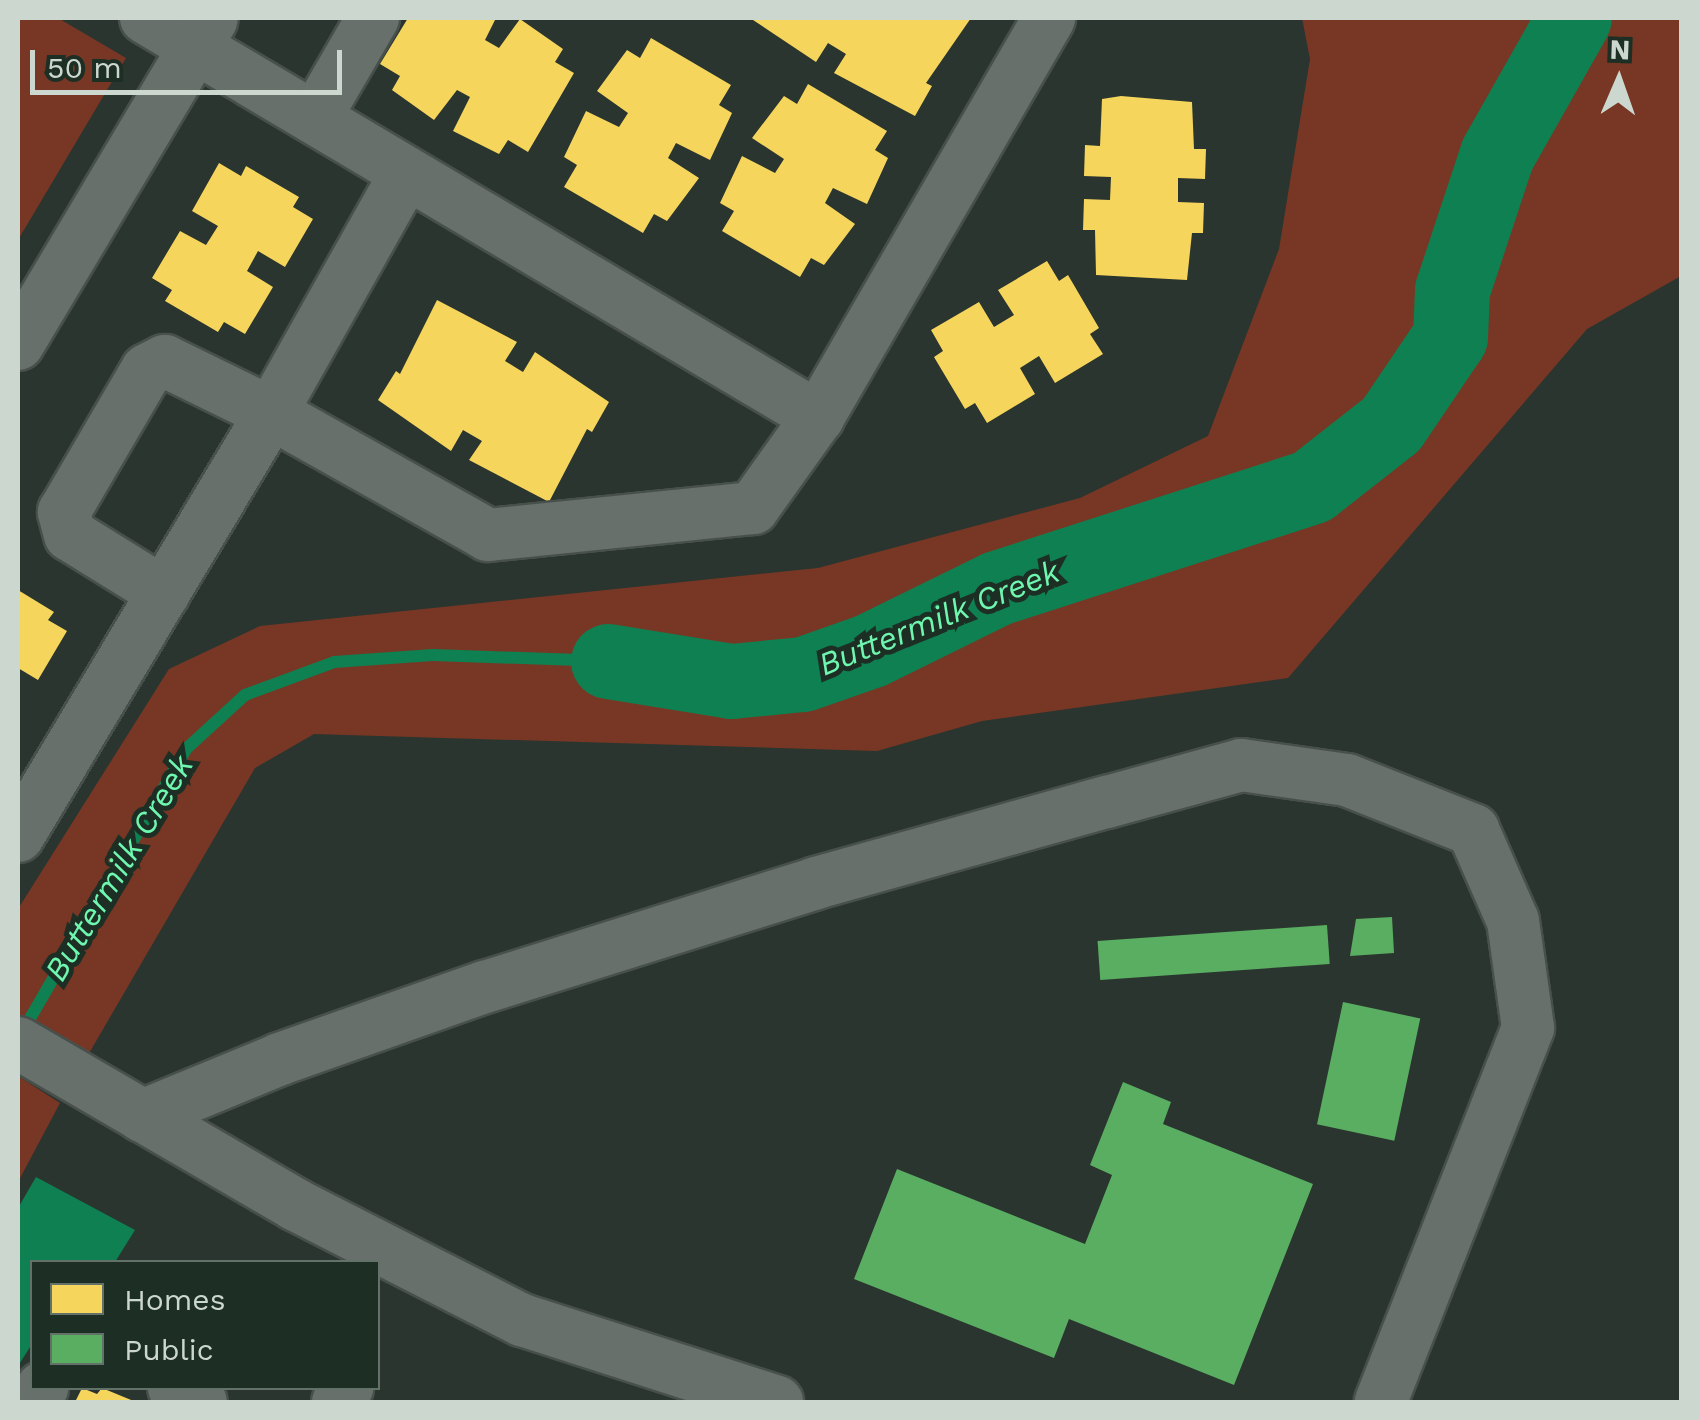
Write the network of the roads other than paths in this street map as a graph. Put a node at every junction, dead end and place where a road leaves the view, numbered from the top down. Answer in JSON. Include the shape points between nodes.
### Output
{"nodes":[{"id":1,"x":146,"y":18,"type":"edge"},
{"id":2,"x":374,"y":18,"type":"edge"},
{"id":3,"x":1049,"y":18,"type":"edge"},
{"id":4,"x":204,"y":32,"type":"edge"},
{"id":5,"x":316,"y":118,"type":"junction"},
{"id":6,"x":406,"y":173,"type":"junction"},
{"id":7,"x":18,"y":344,"type":"edge"},
{"id":8,"x":272,"y":413,"type":"junction"},
{"id":9,"x":818,"y":417,"type":"junction"},
{"id":10,"x":164,"y":592,"type":"junction"},
{"id":11,"x":18,"y":836,"type":"edge"},
{"id":12,"x":18,"y":1043,"type":"edge"},
{"id":13,"x":142,"y":1116,"type":"junction"},
{"id":14,"x":178,"y":1390,"type":"edge"},
{"id":15,"x":201,"y":1402,"type":"edge"},
{"id":16,"x":778,"y":1402,"type":"edge"},
{"id":17,"x":1381,"y":1402,"type":"edge"}],
"edges":[{"from":1,"to":4,"type":"street"},
{"from":2,"to":5,"type":"street"},
{"from":3,"to":9,"type":"street"},
{"from":4,"to":5,"type":"street"},
{"from":4,"to":7,"type":"street"},
{"from":5,"to":6,"type":"street"},
{"from":6,"to":8,"type":"street"},
{"from":6,"to":9,"type":"street"},
{"from":8,"to":9,"type":"street","via":[[488,535],[753,508]]},
{"from":8,"to":10,"type":"street"},
{"from":8,"to":10,"type":"street","via":[[165,361],[147,370],[64,512],[70,534]]},
{"from":10,"to":11,"type":"street"},
{"from":12,"to":13,"type":"street"},
{"from":13,"to":16,"type":"street","via":[[296,1205],[522,1320]]},
{"from":13,"to":17,"type":"street","via":[[485,987],[816,883],[1242,765],[1348,780],[1472,830],[1513,921],[1528,1028]]},
{"from":14,"to":15,"type":"street"}]}
